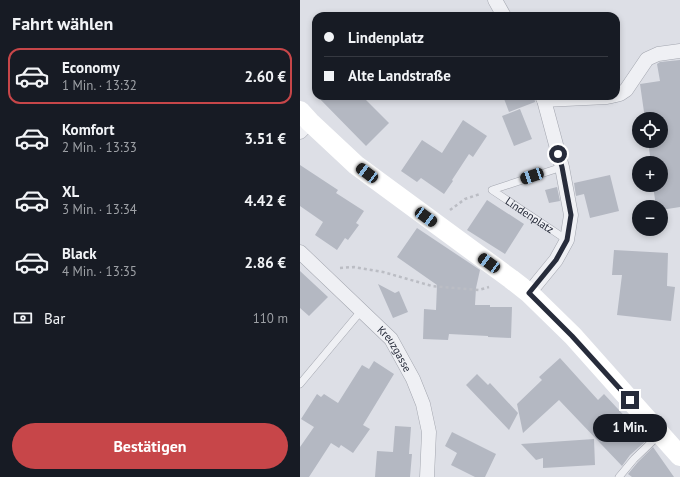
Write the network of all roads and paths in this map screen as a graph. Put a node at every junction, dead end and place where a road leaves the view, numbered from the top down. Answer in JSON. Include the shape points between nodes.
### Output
{"nodes":[{"id":1,"x":495,"y":0,"type":"edge"},
{"id":2,"x":502,"y":12,"type":"edge"},
{"id":3,"x":680,"y":51,"type":"edge"},
{"id":4,"x":620,"y":94,"type":"edge"},
{"id":5,"x":544,"y":100,"type":"edge"},
{"id":6,"x":303,"y":121,"type":"edge"},
{"id":7,"x":562,"y":167,"type":"junction"},
{"id":8,"x":492,"y":190,"type":"junction"},
{"id":9,"x":433,"y":222,"type":"junction"},
{"id":10,"x":567,"y":240,"type":"junction"},
{"id":11,"x":300,"y":252,"type":"edge"},
{"id":12,"x":323,"y":275,"type":"junction"},
{"id":13,"x":511,"y":279,"type":"junction"},
{"id":14,"x":529,"y":293,"type":"junction"},
{"id":15,"x":360,"y":311,"type":"junction"},
{"id":16,"x":300,"y":384,"type":"edge"},
{"id":17,"x":660,"y":434,"type":"junction"},
{"id":18,"x":680,"y":456,"type":"edge"},
{"id":19,"x":427,"y":477,"type":"edge"},
{"id":20,"x":619,"y":477,"type":"edge"}],
"edges":[{"from":1,"to":2,"type":"street"},
{"from":3,"to":4,"type":"street","via":[[658,54],[647,60],[626,90]]},
{"from":5,"to":7,"type":"street","name":"Lindenplatz"},
{"from":6,"to":9,"type":"main road","via":[[356,165]]},
{"from":7,"to":8,"type":"lane","name":"Lindenplatz"},
{"from":7,"to":10,"type":"street","name":"Lindenplatz","via":[[571,215]]},
{"from":8,"to":9,"type":"path","via":[[465,199]]},
{"from":8,"to":10,"type":"lane","name":"Lindenplatz"},
{"from":9,"to":13,"type":"main road"},
{"from":10,"to":14,"type":"street","name":"Lindenplatz","via":[[556,260]]},
{"from":11,"to":12,"type":"street","name":"Kreuzgasse"},
{"from":12,"to":13,"type":"path","via":[[338,268],[354,267],[383,272],[432,286],[479,290]]},
{"from":12,"to":15,"type":"street","name":"Kreuzgasse"},
{"from":13,"to":14,"type":"main road"},
{"from":14,"to":17,"type":"main road","via":[[572,336]]},
{"from":15,"to":16,"type":"lane"},
{"from":15,"to":19,"type":"street","name":"Kreuzgasse","via":[[390,339],[424,404],[429,432]]},
{"from":17,"to":18,"type":"main road"},
{"from":17,"to":20,"type":"lane"}]}
